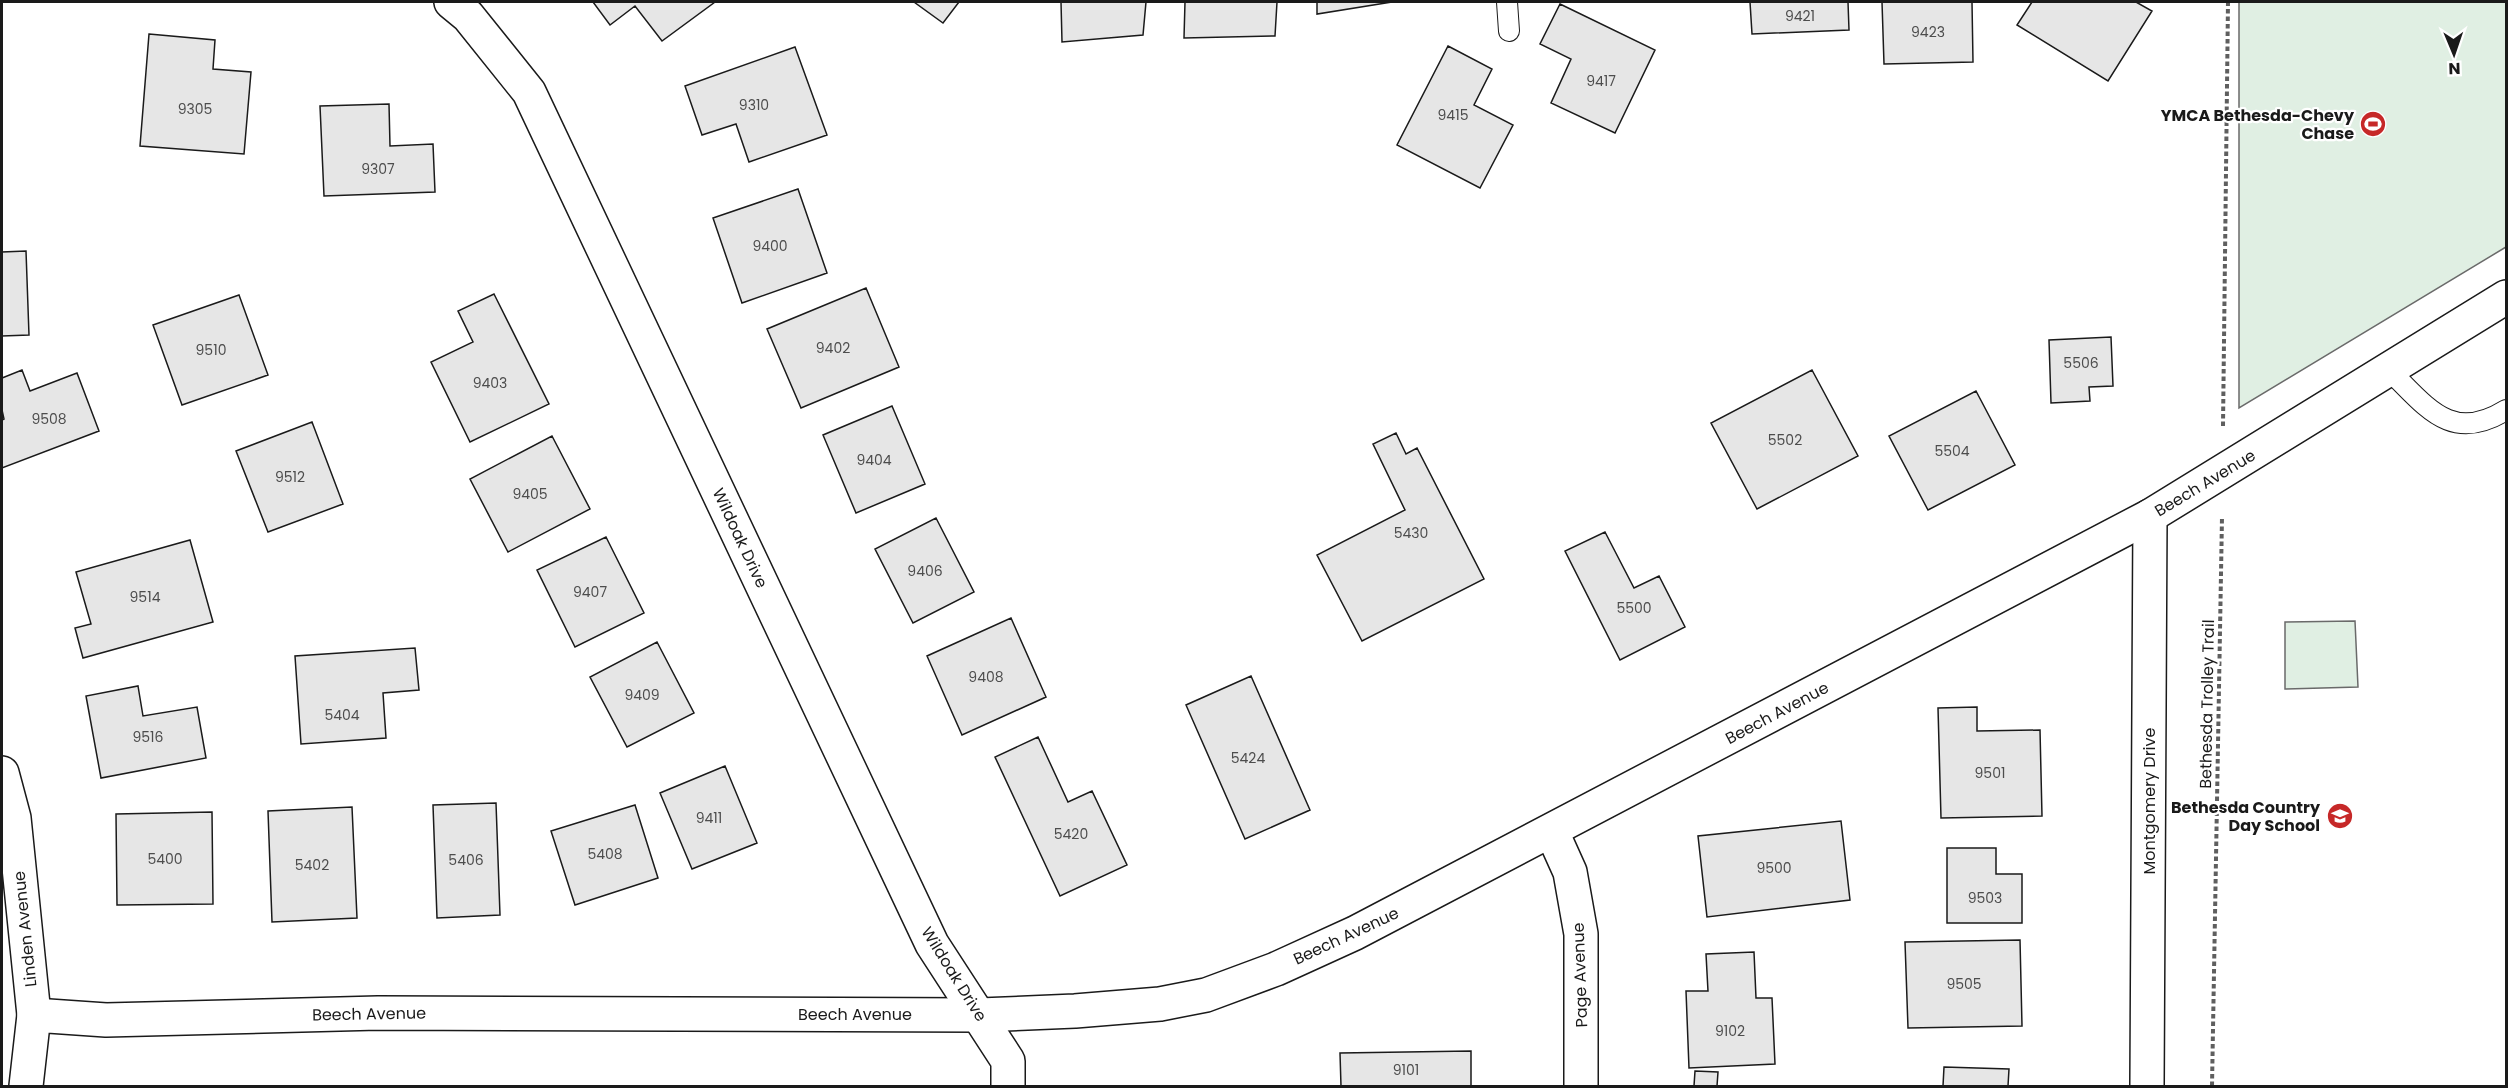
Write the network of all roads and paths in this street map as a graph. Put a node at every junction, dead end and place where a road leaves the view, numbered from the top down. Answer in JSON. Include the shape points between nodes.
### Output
{"nodes":[{"id":1,"x":451,"y":2,"type":"edge"},
{"id":2,"x":1507,"y":2,"type":"edge"},
{"id":3,"x":2228,"y":2,"type":"edge"},
{"id":4,"x":1509,"y":31,"type":"dead end"},
{"id":5,"x":2506,"y":297,"type":"edge"},
{"id":6,"x":2389,"y":370,"type":"junction"},
{"id":7,"x":2506,"y":410,"type":"edge"},
{"id":8,"x":2223,"y":427,"type":"dead end"},
{"id":9,"x":2222,"y":511,"type":"dead end"},
{"id":10,"x":2150,"y":516,"type":"junction"},
{"id":11,"x":2,"y":773,"type":"edge"},
{"id":12,"x":1552,"y":832,"type":"junction"},
{"id":13,"x":33,"y":1015,"type":"junction"},
{"id":14,"x":980,"y":1015,"type":"junction"},
{"id":15,"x":26,"y":1086,"type":"edge"},
{"id":16,"x":1008,"y":1086,"type":"edge"},
{"id":17,"x":1581,"y":1086,"type":"edge"},
{"id":18,"x":2147,"y":1086,"type":"edge"},
{"id":19,"x":2212,"y":1086,"type":"edge"}],
"edges":[{"from":1,"to":14,"type":"street","name":"Wildoak Drive","via":[[468,16],[529,92],[932,944]]},
{"from":2,"to":4,"type":"lane"},
{"from":3,"to":8,"type":"path"},
{"from":5,"to":6,"type":"street","name":"Beech Avenue"},
{"from":6,"to":7,"type":"lane","via":[[2438,417],[2466,425],[2489,421]]},
{"from":6,"to":10,"type":"street","name":"Beech Avenue"},
{"from":9,"to":19,"type":"path","name":"Bethesda Trolley Trail"},
{"from":10,"to":12,"type":"street","name":"Beech Avenue"},
{"from":10,"to":18,"type":"street","name":"Montgomery Drive"},
{"from":11,"to":13,"type":"street","name":"Linden Avenue","via":[[14,818]]},
{"from":12,"to":14,"type":"street","name":"Beech Avenue","via":[[1355,933],[1276,969],[1206,994],[1160,1004]]},
{"from":12,"to":17,"type":"street","name":"Page Avenue","via":[[1570,872],[1581,934]]},
{"from":13,"to":14,"type":"street","name":"Beech Avenue","via":[[106,1020],[378,1013]]},
{"from":13,"to":15,"type":"street","name":"Linden Avenue"},
{"from":14,"to":16,"type":"street","name":"Wildoak Drive","via":[[1008,1061]]}]}
